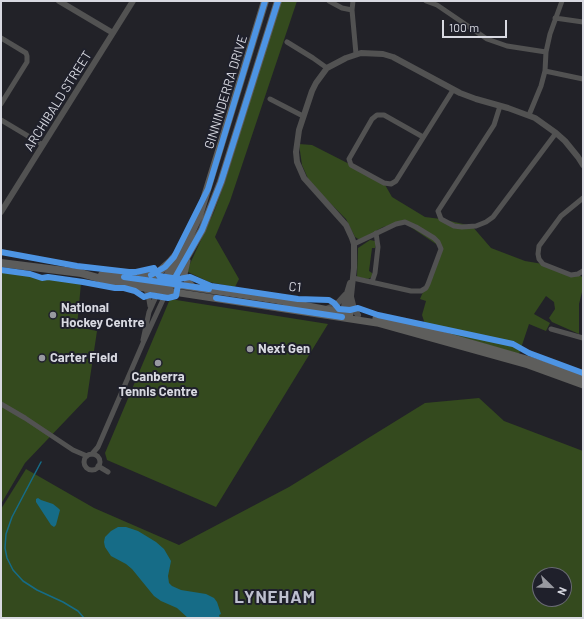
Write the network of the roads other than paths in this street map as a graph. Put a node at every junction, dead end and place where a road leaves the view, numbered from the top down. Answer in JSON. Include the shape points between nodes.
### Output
{"nodes":[{"id":1,"x":59,"y":1,"type":"edge"},
{"id":2,"x":133,"y":1,"type":"edge"},
{"id":3,"x":265,"y":1,"type":"edge"},
{"id":4,"x":278,"y":1,"type":"edge"},
{"id":5,"x":329,"y":1,"type":"edge"},
{"id":6,"x":353,"y":1,"type":"edge"},
{"id":7,"x":426,"y":1,"type":"edge"},
{"id":8,"x":562,"y":1,"type":"edge"},
{"id":9,"x":352,"y":10,"type":"junction"},
{"id":10,"x":556,"y":18,"type":"junction"},
{"id":11,"x":583,"y":22,"type":"edge"},
{"id":12,"x":113,"y":33,"type":"junction"},
{"id":13,"x":1,"y":38,"type":"edge"},
{"id":14,"x":287,"y":42,"type":"dead end"},
{"id":15,"x":546,"y":52,"type":"junction"},
{"id":16,"x":359,"y":53,"type":"junction"},
{"id":17,"x":327,"y":68,"type":"junction"},
{"id":18,"x":545,"y":71,"type":"junction"},
{"id":19,"x":583,"y":79,"type":"edge"},
{"id":20,"x":453,"y":90,"type":"junction"},
{"id":21,"x":270,"y":99,"type":"dead end"},
{"id":22,"x":1,"y":104,"type":"edge"},
{"id":23,"x":500,"y":106,"type":"junction"},
{"id":24,"x":529,"y":115,"type":"junction"},
{"id":25,"x":303,"y":116,"type":"junction"},
{"id":26,"x":1,"y":120,"type":"edge"},
{"id":27,"x":556,"y":133,"type":"junction"},
{"id":28,"x":423,"y":138,"type":"junction"},
{"id":29,"x":43,"y":145,"type":"junction"},
{"id":30,"x":581,"y":156,"type":"edge"},
{"id":31,"x":583,"y":165,"type":"edge"},
{"id":32,"x":208,"y":189,"type":"junction"},
{"id":33,"x":583,"y":198,"type":"edge"},
{"id":34,"x":1,"y":212,"type":"edge"},
{"id":35,"x":376,"y":233,"type":"junction"},
{"id":36,"x":354,"y":244,"type":"junction"},
{"id":37,"x":194,"y":246,"type":"junction"},
{"id":38,"x":1,"y":263,"type":"edge"},
{"id":39,"x":583,"y":271,"type":"edge"},
{"id":40,"x":77,"y":272,"type":"junction"},
{"id":41,"x":132,"y":278,"type":"junction"},
{"id":42,"x":352,"y":278,"type":"junction"},
{"id":43,"x":372,"y":282,"type":"junction"},
{"id":44,"x":165,"y":287,"type":"junction"},
{"id":45,"x":193,"y":287,"type":"junction"},
{"id":46,"x":145,"y":288,"type":"junction"},
{"id":47,"x":349,"y":294,"type":"junction"},
{"id":48,"x":150,"y":307,"type":"junction"},
{"id":49,"x":326,"y":309,"type":"junction"},
{"id":50,"x":344,"y":315,"type":"junction"},
{"id":51,"x":358,"y":315,"type":"junction"},
{"id":52,"x":551,"y":329,"type":"dead end"},
{"id":53,"x":583,"y":338,"type":"edge"},
{"id":54,"x":143,"y":343,"type":"junction"},
{"id":55,"x":583,"y":378,"type":"edge"},
{"id":56,"x":583,"y":385,"type":"edge"},
{"id":57,"x":1,"y":404,"type":"edge"},
{"id":58,"x":98,"y":447,"type":"junction"},
{"id":59,"x":88,"y":457,"type":"junction"},
{"id":60,"x":98,"y":458,"type":"junction"},
{"id":61,"x":98,"y":466,"type":"junction"},
{"id":62,"x":108,"y":472,"type":"dead end"}],
"edges":[{"from":1,"to":12,"type":"street"},
{"from":2,"to":12,"type":"street","name":"ARCHIBALD STREET"},
{"from":3,"to":32,"type":"main road","name":"GINNINDERRA DRIVE"},
{"from":4,"to":37,"type":"main road","name":"GINNINDERRA DRIVE","via":[[221,182]]},
{"from":5,"to":9,"type":"street"},
{"from":6,"to":9,"type":"street"},
{"from":7,"to":15,"type":"street","via":[[437,5],[487,39],[508,46]]},
{"from":8,"to":10,"type":"street"},
{"from":9,"to":16,"type":"street"},
{"from":10,"to":11,"type":"street"},
{"from":10,"to":15,"type":"street"},
{"from":12,"to":29,"type":"street","name":"ARCHIBALD STREET"},
{"from":13,"to":22,"type":"street","via":[[26,53],[27,62]]},
{"from":14,"to":17,"type":"street"},
{"from":15,"to":18,"type":"street"},
{"from":16,"to":17,"type":"street"},
{"from":16,"to":20,"type":"street","via":[[393,57]]},
{"from":17,"to":25,"type":"street","via":[[316,83]]},
{"from":18,"to":19,"type":"street"},
{"from":18,"to":24,"type":"street"},
{"from":20,"to":23,"type":"street"},
{"from":20,"to":28,"type":"street"},
{"from":21,"to":25,"type":"street"},
{"from":23,"to":24,"type":"street"},
{"from":23,"to":27,"type":"street","via":[[494,125],[438,211],[442,219],[454,226],[476,226],[493,217]]},
{"from":24,"to":27,"type":"street"},
{"from":25,"to":36,"type":"street","via":[[296,144],[301,172],[308,184],[346,225]]},
{"from":26,"to":29,"type":"street"},
{"from":27,"to":30,"type":"street"},
{"from":28,"to":28,"type":"street","via":[[396,181],[391,184],[384,183],[351,164],[349,159],[372,119],[377,115],[384,115]]},
{"from":29,"to":34,"type":"street","name":"ARCHIBALD STREET"},
{"from":30,"to":31,"type":"street"},
{"from":32,"to":41,"type":"main road","via":[[172,260],[157,272]]},
{"from":32,"to":44,"type":"main road","name":"GINNINDERRA DRIVE","via":[[194,228]]},
{"from":33,"to":39,"type":"street","via":[[561,216],[539,246],[538,254],[543,264],[571,275]]},
{"from":35,"to":36,"type":"street"},
{"from":35,"to":43,"type":"street","via":[[378,247]]},
{"from":35,"to":43,"type":"street","via":[[405,222],[436,240],[440,244],[441,252],[428,284],[422,291],[411,292]]},
{"from":36,"to":42,"type":"street"},
{"from":37,"to":44,"type":"main road","name":"GINNINDERRA DRIVE"},
{"from":37,"to":45,"type":"main road","via":[[184,272],[186,280]]},
{"from":38,"to":40,"type":"main road"},
{"from":40,"to":41,"type":"main road"},
{"from":40,"to":46,"type":"main road"},
{"from":41,"to":44,"type":"main road"},
{"from":42,"to":43,"type":"street"},
{"from":42,"to":47,"type":"street"},
{"from":44,"to":45,"type":"main road"},
{"from":44,"to":46,"type":"main road"},
{"from":44,"to":48,"type":"street"},
{"from":44,"to":50,"type":"main road"},
{"from":44,"to":54,"type":"street"},
{"from":45,"to":49,"type":"main road"},
{"from":46,"to":48,"type":"street"},
{"from":47,"to":49,"type":"street","via":[[336,305]]},
{"from":47,"to":50,"type":"street"},
{"from":47,"to":51,"type":"street"},
{"from":48,"to":54,"type":"street"},
{"from":49,"to":50,"type":"main road"},
{"from":50,"to":51,"type":"main road"},
{"from":50,"to":56,"type":"main road","via":[[528,365]]},
{"from":51,"to":55,"type":"main road","via":[[444,335]]},
{"from":52,"to":53,"type":"street"},
{"from":54,"to":58,"type":"street"},
{"from":57,"to":59,"type":"street"},
{"from":58,"to":59,"type":"street"},
{"from":58,"to":60,"type":"street"},
{"from":59,"to":60,"type":"street"},
{"from":59,"to":61,"type":"street","via":[[86,466],[94,469]]},
{"from":60,"to":61,"type":"street"},
{"from":61,"to":62,"type":"street"}]}
